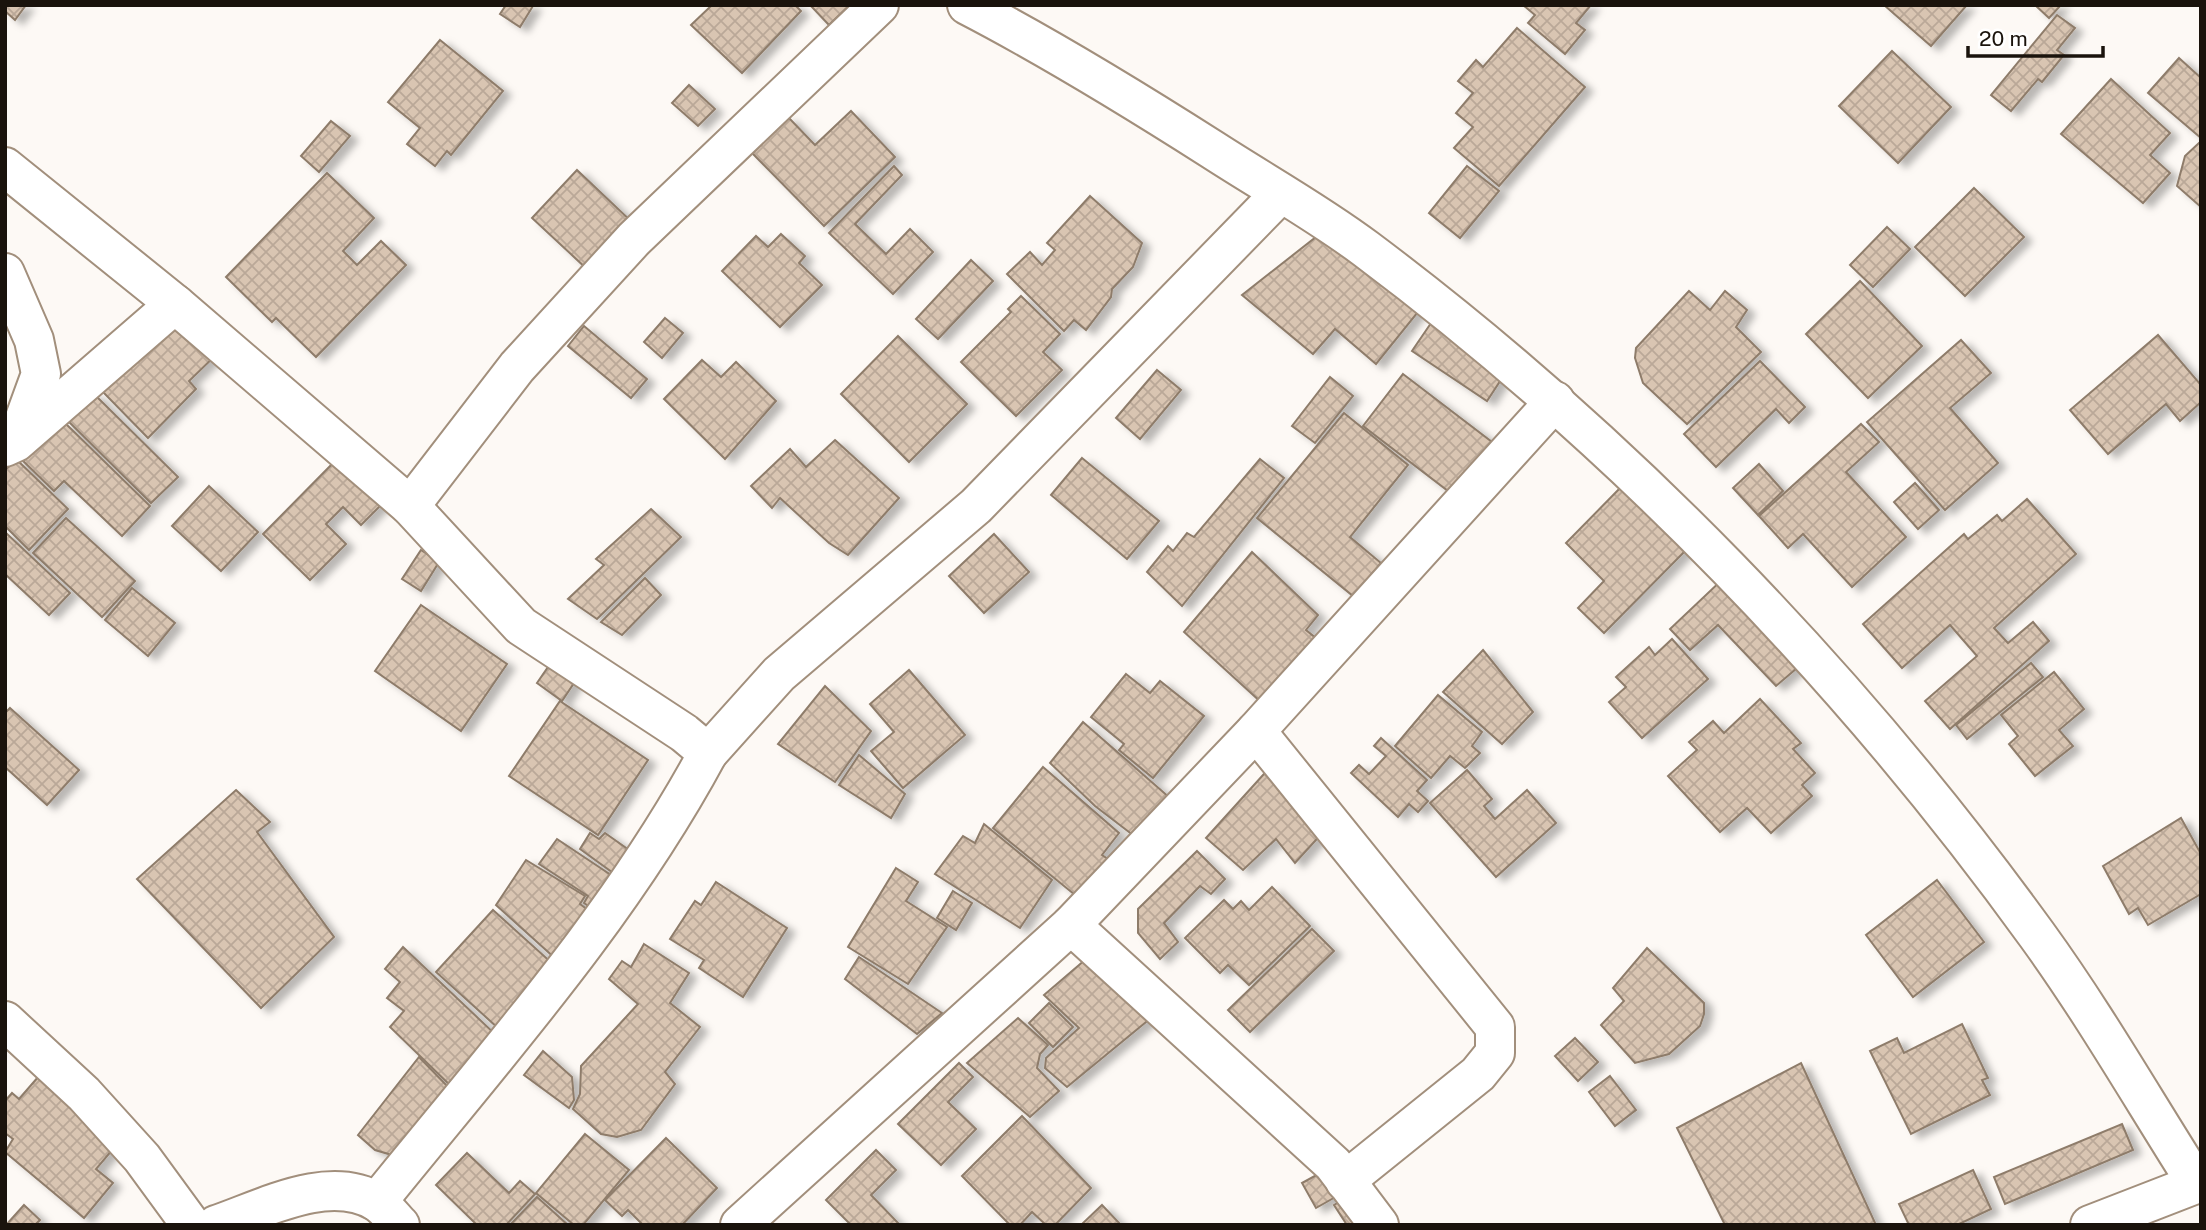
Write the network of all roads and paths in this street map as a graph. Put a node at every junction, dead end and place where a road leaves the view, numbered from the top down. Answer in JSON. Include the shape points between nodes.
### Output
{"nodes":[{"id":1,"x":879,"y":5,"type":"edge"},
{"id":2,"x":967,"y":5,"type":"edge"},
{"id":3,"x":5,"y":167,"type":"edge"},
{"id":4,"x":1280,"y":194,"type":"junction"},
{"id":5,"x":5,"y":273,"type":"edge"},
{"id":6,"x":175,"y":304,"type":"junction"},
{"id":7,"x":1555,"y":401,"type":"junction"},
{"id":8,"x":10,"y":444,"type":"edge"},
{"id":9,"x":410,"y":506,"type":"junction"},
{"id":10,"x":1256,"y":731,"type":"junction"},
{"id":11,"x":708,"y":753,"type":"junction"},
{"id":12,"x":1071,"y":925,"type":"junction"},
{"id":13,"x":5,"y":1021,"type":"edge"},
{"id":14,"x":1345,"y":1181,"type":"junction"},
{"id":15,"x":2199,"y":1183,"type":"edge"},
{"id":16,"x":388,"y":1213,"type":"edge"},
{"id":17,"x":191,"y":1225,"type":"edge"},
{"id":18,"x":216,"y":1225,"type":"edge"},
{"id":19,"x":740,"y":1225,"type":"edge"},
{"id":20,"x":1379,"y":1225,"type":"edge"},
{"id":21,"x":2090,"y":1225,"type":"edge"}],
"edges":[{"from":1,"to":9,"type":"street","via":[[634,239],[517,367]]},
{"from":2,"to":4,"type":"street","via":[[1036,40]]},
{"from":3,"to":6,"type":"street"},
{"from":4,"to":7,"type":"street","via":[[1362,246]]},
{"from":4,"to":11,"type":"street","via":[[976,506],[779,674]]},
{"from":5,"to":8,"type":"street","via":[[34,340],[41,374]]},
{"from":6,"to":8,"type":"street"},
{"from":6,"to":9,"type":"street"},
{"from":7,"to":10,"type":"street"},
{"from":7,"to":15,"type":"street","via":[[1696,534],[1925,789],[2039,937]]},
{"from":9,"to":11,"type":"street","via":[[520,626]]},
{"from":10,"to":12,"type":"street"},
{"from":10,"to":14,"type":"street","via":[[1495,1027],[1495,1053],[1478,1074]]},
{"from":11,"to":16,"type":"street","via":[[676,813]]},
{"from":12,"to":14,"type":"street","via":[[1332,1164]]},
{"from":12,"to":19,"type":"street"},
{"from":13,"to":17,"type":"street","via":[[84,1094],[142,1158]]},
{"from":14,"to":20,"type":"street"},
{"from":15,"to":21,"type":"street"},
{"from":16,"to":18,"type":"street","via":[[344,1191],[291,1199]]}]}
